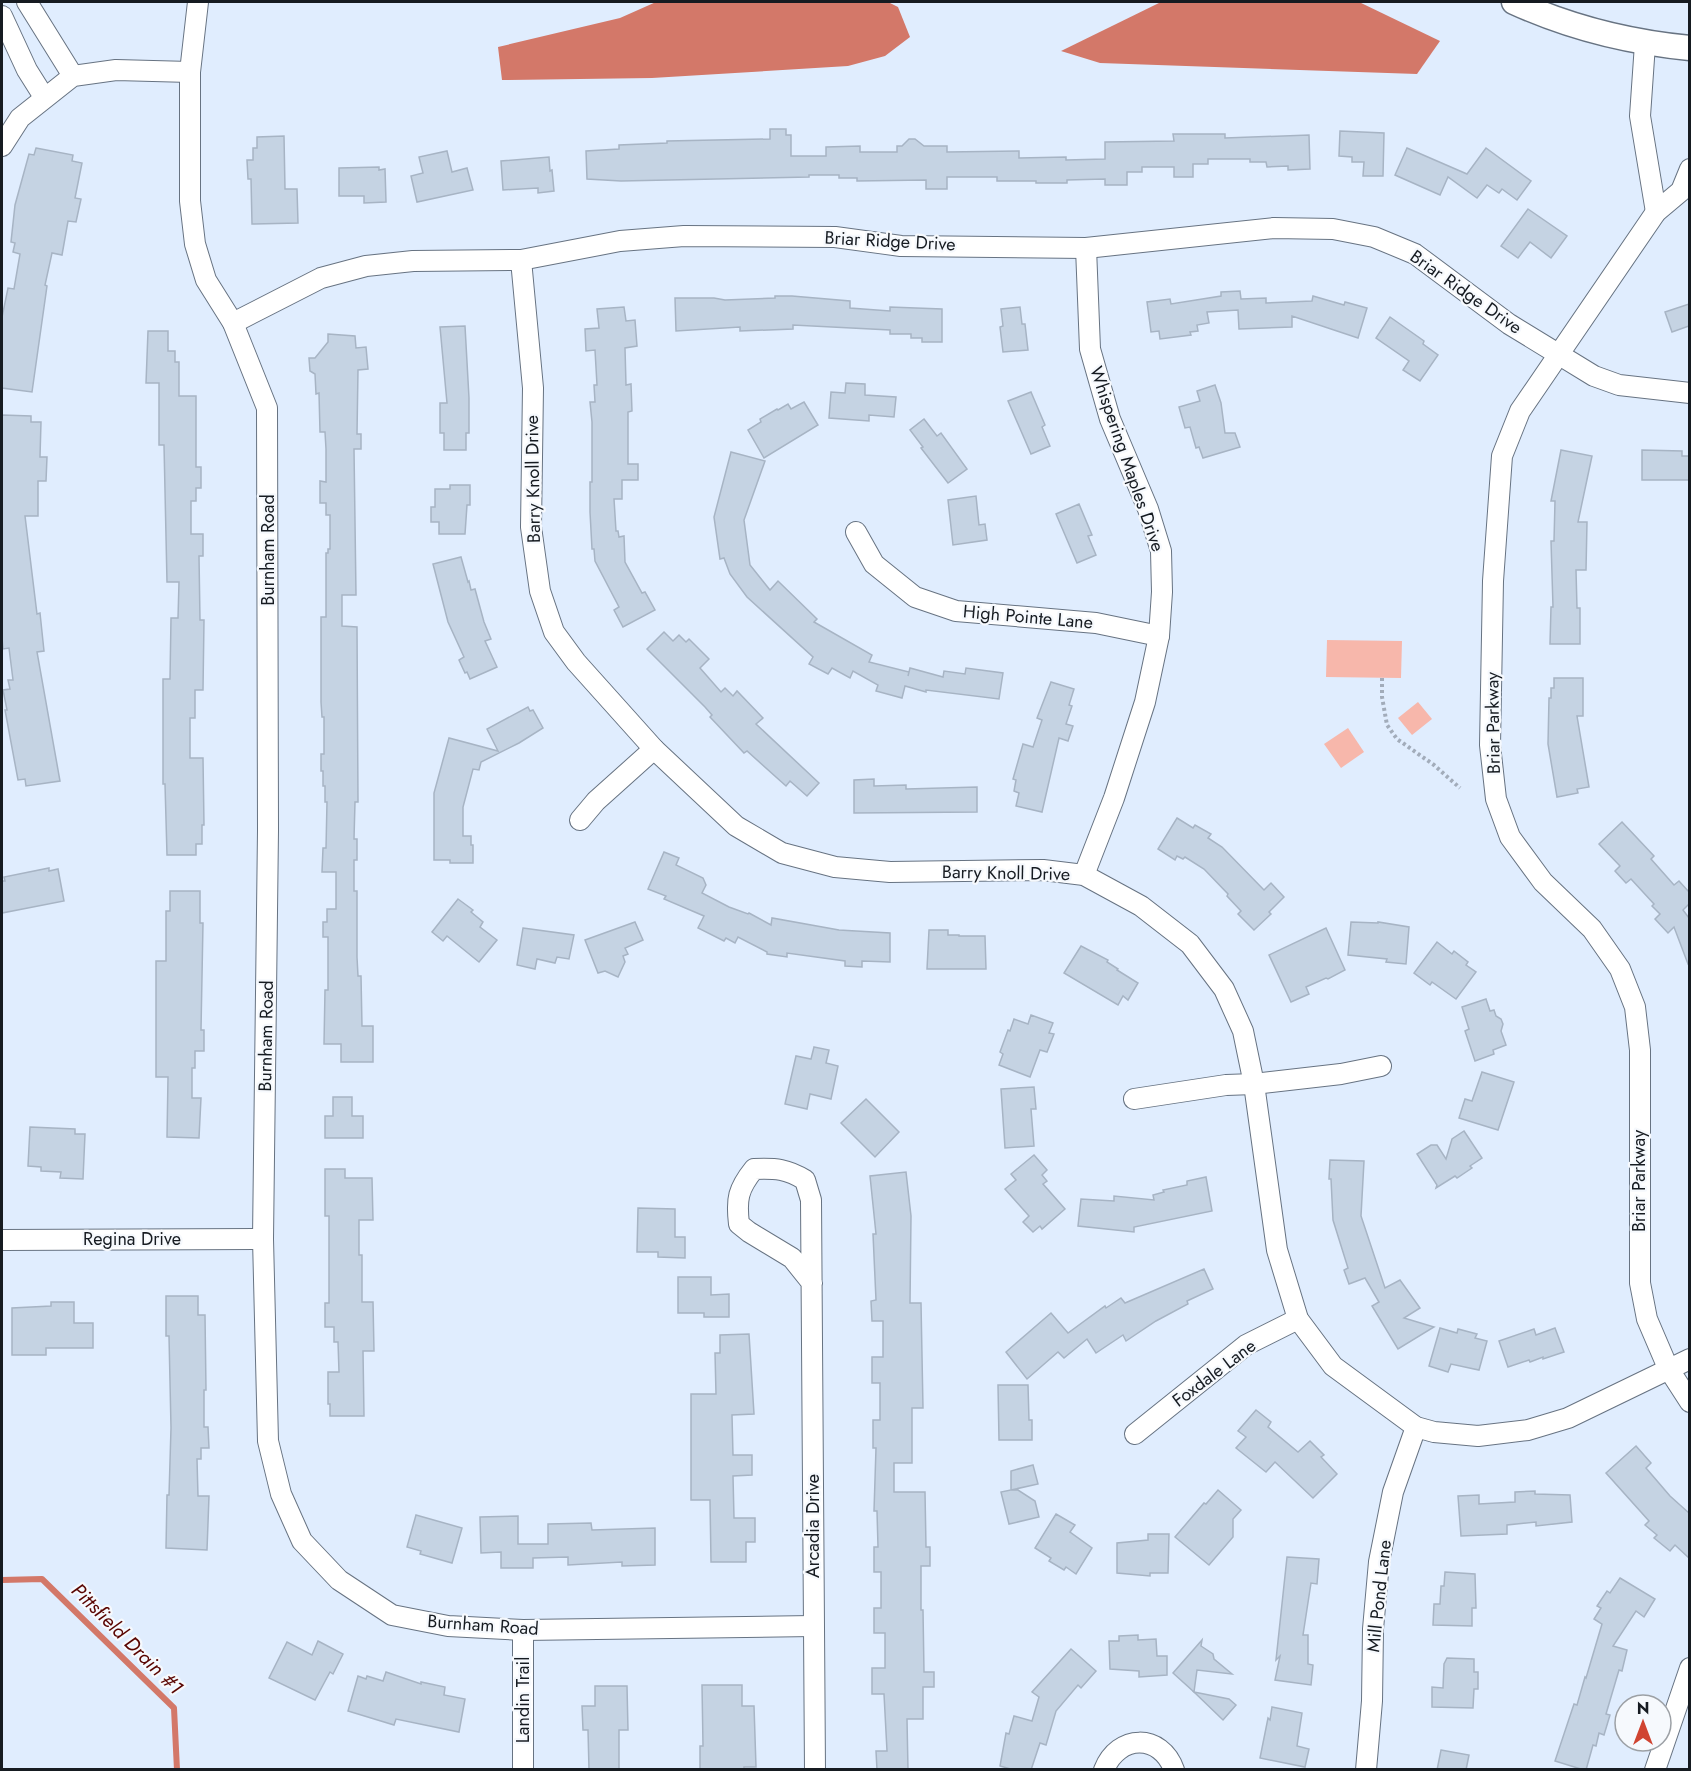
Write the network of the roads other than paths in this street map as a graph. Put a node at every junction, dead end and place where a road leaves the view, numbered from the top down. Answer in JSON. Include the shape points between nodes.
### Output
{"nodes":[{"id":1,"x":27,"y":2,"type":"edge"},
{"id":2,"x":198,"y":2,"type":"edge"},
{"id":3,"x":1514,"y":2,"type":"edge"},
{"id":4,"x":2,"y":16,"type":"edge"},
{"id":5,"x":1645,"y":44,"type":"junction"},
{"id":6,"x":1689,"y":48,"type":"edge"},
{"id":7,"x":190,"y":72,"type":"junction"},
{"id":8,"x":73,"y":76,"type":"junction"},
{"id":9,"x":44,"y":97,"type":"junction"},
{"id":10,"x":2,"y":146,"type":"edge"},
{"id":11,"x":1689,"y":169,"type":"edge"},
{"id":12,"x":1656,"y":213,"type":"junction"},
{"id":13,"x":1086,"y":248,"type":"junction"},
{"id":14,"x":521,"y":260,"type":"junction"},
{"id":15,"x":233,"y":323,"type":"junction"},
{"id":16,"x":1560,"y":354,"type":"junction"},
{"id":17,"x":1689,"y":393,"type":"edge"},
{"id":18,"x":856,"y":532,"type":"dead end"},
{"id":19,"x":1159,"y":636,"type":"junction"},
{"id":20,"x":654,"y":749,"type":"junction"},
{"id":21,"x":580,"y":819,"type":"dead end"},
{"id":22,"x":1084,"y":876,"type":"junction"},
{"id":23,"x":1381,"y":1066,"type":"dead end"},
{"id":24,"x":1254,"y":1084,"type":"junction"},
{"id":25,"x":1134,"y":1099,"type":"dead end"},
{"id":26,"x":263,"y":1239,"type":"junction"},
{"id":27,"x":2,"y":1240,"type":"edge"},
{"id":28,"x":812,"y":1283,"type":"junction"},
{"id":29,"x":1298,"y":1319,"type":"junction"},
{"id":30,"x":1689,"y":1359,"type":"edge"},
{"id":31,"x":1668,"y":1368,"type":"junction"},
{"id":32,"x":1689,"y":1402,"type":"edge"},
{"id":33,"x":1416,"y":1426,"type":"junction"},
{"id":34,"x":1135,"y":1434,"type":"dead end"},
{"id":35,"x":813,"y":1626,"type":"junction"},
{"id":36,"x":523,"y":1630,"type":"junction"},
{"id":37,"x":1689,"y":1668,"type":"edge"},
{"id":38,"x":523,"y":1770,"type":"edge"},
{"id":39,"x":815,"y":1770,"type":"edge"},
{"id":40,"x":1104,"y":1770,"type":"edge"},
{"id":41,"x":1174,"y":1770,"type":"edge"},
{"id":42,"x":1366,"y":1770,"type":"edge"},
{"id":43,"x":1655,"y":1770,"type":"edge"}],
"edges":[{"from":1,"to":8,"type":"street"},
{"from":2,"to":7,"type":"street","name":"Burnham Road"},
{"from":3,"to":5,"type":"street","via":[[1576,27]]},
{"from":4,"to":9,"type":"street"},
{"from":5,"to":6,"type":"street"},
{"from":5,"to":12,"type":"street","via":[[1640,116]]},
{"from":7,"to":8,"type":"street","via":[[116,70]]},
{"from":7,"to":15,"type":"street","name":"Burnham Road","via":[[190,201],[195,244],[206,280]]},
{"from":8,"to":9,"type":"street"},
{"from":9,"to":10,"type":"street","via":[[20,118]]},
{"from":11,"to":12,"type":"street","name":"Briar Parkway","via":[[1681,191]]},
{"from":12,"to":16,"type":"street","name":"Briar Parkway"},
{"from":13,"to":14,"type":"street","name":"Briar Ridge Drive","via":[[901,246],[835,237],[684,236],[620,241]]},
{"from":13,"to":16,"type":"street","name":"Briar Ridge Drive","via":[[1274,228],[1333,230],[1374,237],[1415,254],[1509,324]]},
{"from":13,"to":19,"type":"street","name":"Whispering Maples Drive","via":[[1090,349],[1110,419],[1148,509],[1161,551]]},
{"from":14,"to":15,"type":"street","name":"Briar Ridge Drive","via":[[413,261],[366,266],[321,278]]},
{"from":14,"to":20,"type":"street","name":"Barry Knoll Drive","via":[[533,388],[531,526],[540,591],[554,632]]},
{"from":15,"to":26,"type":"street","name":"Burnham Road","via":[[267,408],[268,830]]},
{"from":16,"to":17,"type":"street","name":"Briar Ridge Drive","via":[[1594,376],[1619,385]]},
{"from":16,"to":31,"type":"street","name":"Briar Parkway","via":[[1520,411],[1502,456],[1493,581],[1490,745],[1496,799],[1510,837],[1543,882],[1592,929],[1620,969],[1635,1007],[1640,1050],[1640,1283],[1647,1319]]},
{"from":18,"to":19,"type":"street","name":"High Pointe Lane","via":[[874,564],[915,597],[956,611],[1096,623]]},
{"from":19,"to":22,"type":"street","name":"Whispering Maples Drive","via":[[1145,702]]},
{"from":20,"to":21,"type":"street"},
{"from":20,"to":22,"type":"street","name":"Barry Knoll Drive","via":[[736,826],[782,853],[835,867],[890,872],[1043,870]]},
{"from":22,"to":24,"type":"street","name":"Barry Knoll Drive","via":[[1141,906],[1190,944],[1224,989],[1243,1031]]},
{"from":23,"to":24,"type":"street"},
{"from":24,"to":25,"type":"street"},
{"from":24,"to":29,"type":"street","name":"Barry Knoll Drive","via":[[1277,1250]]},
{"from":26,"to":27,"type":"street","name":"Regina Drive"},
{"from":26,"to":36,"type":"street","name":"Burnham Road","via":[[268,1441],[280,1494],[302,1541],[339,1580],[392,1615],[448,1626]]},
{"from":28,"to":28,"type":"street","name":"Arcadia Drive","via":[[811,1200],[805,1180],[792,1172],[754,1169],[738,1196],[739,1224],[792,1258]]},
{"from":28,"to":35,"type":"street","name":"Arcadia Drive"},
{"from":29,"to":33,"type":"street","name":"Barry Knoll Drive","via":[[1333,1366]]},
{"from":29,"to":34,"type":"street","name":"Foxdale Lane","via":[[1246,1345]]},
{"from":30,"to":31,"type":"street","name":"Barry Knoll Drive"},
{"from":31,"to":32,"type":"street","name":"Briar Parkway"},
{"from":31,"to":33,"type":"street","name":"Barry Knoll Drive","via":[[1568,1418],[1528,1430],[1478,1436],[1434,1432]]},
{"from":33,"to":42,"type":"street","name":"Mill Pond Lane","via":[[1393,1492],[1379,1562]]},
{"from":35,"to":36,"type":"street","name":"Burnham Road"},
{"from":35,"to":39,"type":"street","name":"Arcadia Drive"},
{"from":36,"to":38,"type":"street","name":"Landin Trail"},
{"from":37,"to":43,"type":"street"},
{"from":40,"to":41,"type":"street","via":[[1110,1757],[1130,1743],[1154,1745],[1164,1752]]}]}
